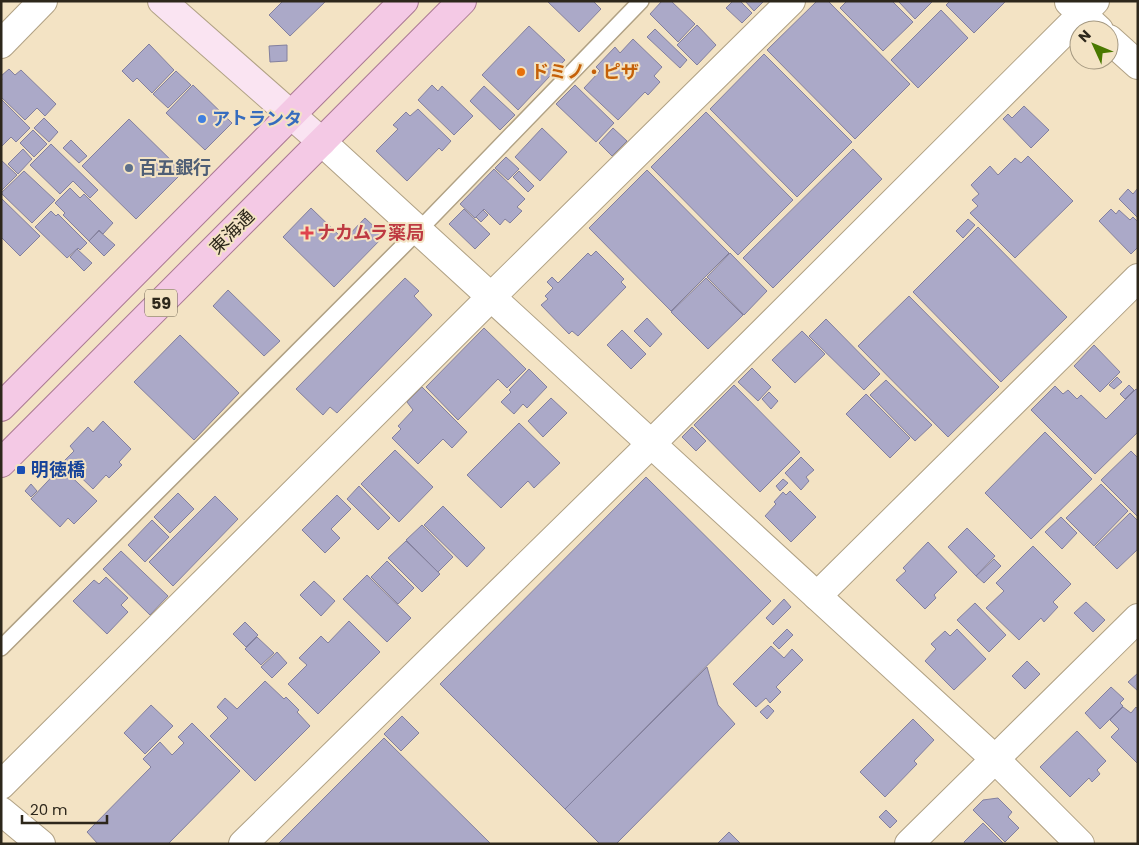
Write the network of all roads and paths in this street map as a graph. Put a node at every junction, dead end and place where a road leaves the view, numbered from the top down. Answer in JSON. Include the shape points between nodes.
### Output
{"nodes":[{"id":1,"x":43,"y":1,"type":"edge"},
{"id":2,"x":162,"y":1,"type":"edge"},
{"id":3,"x":404,"y":1,"type":"edge"},
{"id":4,"x":462,"y":1,"type":"edge"},
{"id":5,"x":641,"y":1,"type":"edge"},
{"id":6,"x":790,"y":1,"type":"edge"},
{"id":7,"x":1086,"y":12,"type":"edge"},
{"id":8,"x":1,"y":44,"type":"edge"},
{"id":9,"x":1119,"y":48,"type":"edge"},
{"id":10,"x":1138,"y":65,"type":"edge"},
{"id":11,"x":291,"y":115,"type":"junction"},
{"id":12,"x":322,"y":142,"type":"junction"},
{"id":13,"x":418,"y":231,"type":"junction"},
{"id":14,"x":1138,"y":278,"type":"edge"},
{"id":15,"x":491,"y":297,"type":"junction"},
{"id":16,"x":1,"y":407,"type":"edge"},
{"id":17,"x":651,"y":444,"type":"junction"},
{"id":18,"x":1,"y":463,"type":"edge"},
{"id":19,"x":817,"y":596,"type":"junction"},
{"id":20,"x":1138,"y":618,"type":"edge"},
{"id":21,"x":1,"y":648,"type":"edge"},
{"id":22,"x":995,"y":759,"type":"junction"},
{"id":23,"x":1,"y":785,"type":"edge"},
{"id":24,"x":1,"y":811,"type":"edge"},
{"id":25,"x":41,"y":844,"type":"edge"},
{"id":26,"x":243,"y":844,"type":"edge"},
{"id":27,"x":909,"y":844,"type":"edge"},
{"id":28,"x":1080,"y":844,"type":"edge"}],
"edges":[{"from":1,"to":8,"type":"street"},
{"from":2,"to":11,"type":"street"},
{"from":3,"to":11,"type":"main road","number":"59"},
{"from":4,"to":12,"type":"main road","name":"東海通","number":"59"},
{"from":5,"to":13,"type":"lane"},
{"from":6,"to":15,"type":"street"},
{"from":7,"to":17,"type":"street"},
{"from":9,"to":10,"type":"street"},
{"from":11,"to":12,"type":"street"},
{"from":11,"to":16,"type":"main road","number":"59"},
{"from":12,"to":13,"type":"street"},
{"from":12,"to":18,"type":"main road","name":"東海通","number":"59"},
{"from":13,"to":15,"type":"street"},
{"from":13,"to":21,"type":"lane"},
{"from":14,"to":19,"type":"street"},
{"from":15,"to":17,"type":"street"},
{"from":15,"to":23,"type":"street"},
{"from":17,"to":19,"type":"street"},
{"from":17,"to":26,"type":"street"},
{"from":19,"to":22,"type":"street"},
{"from":20,"to":22,"type":"street"},
{"from":22,"to":27,"type":"street"},
{"from":22,"to":28,"type":"street"},
{"from":24,"to":25,"type":"street"}]}
